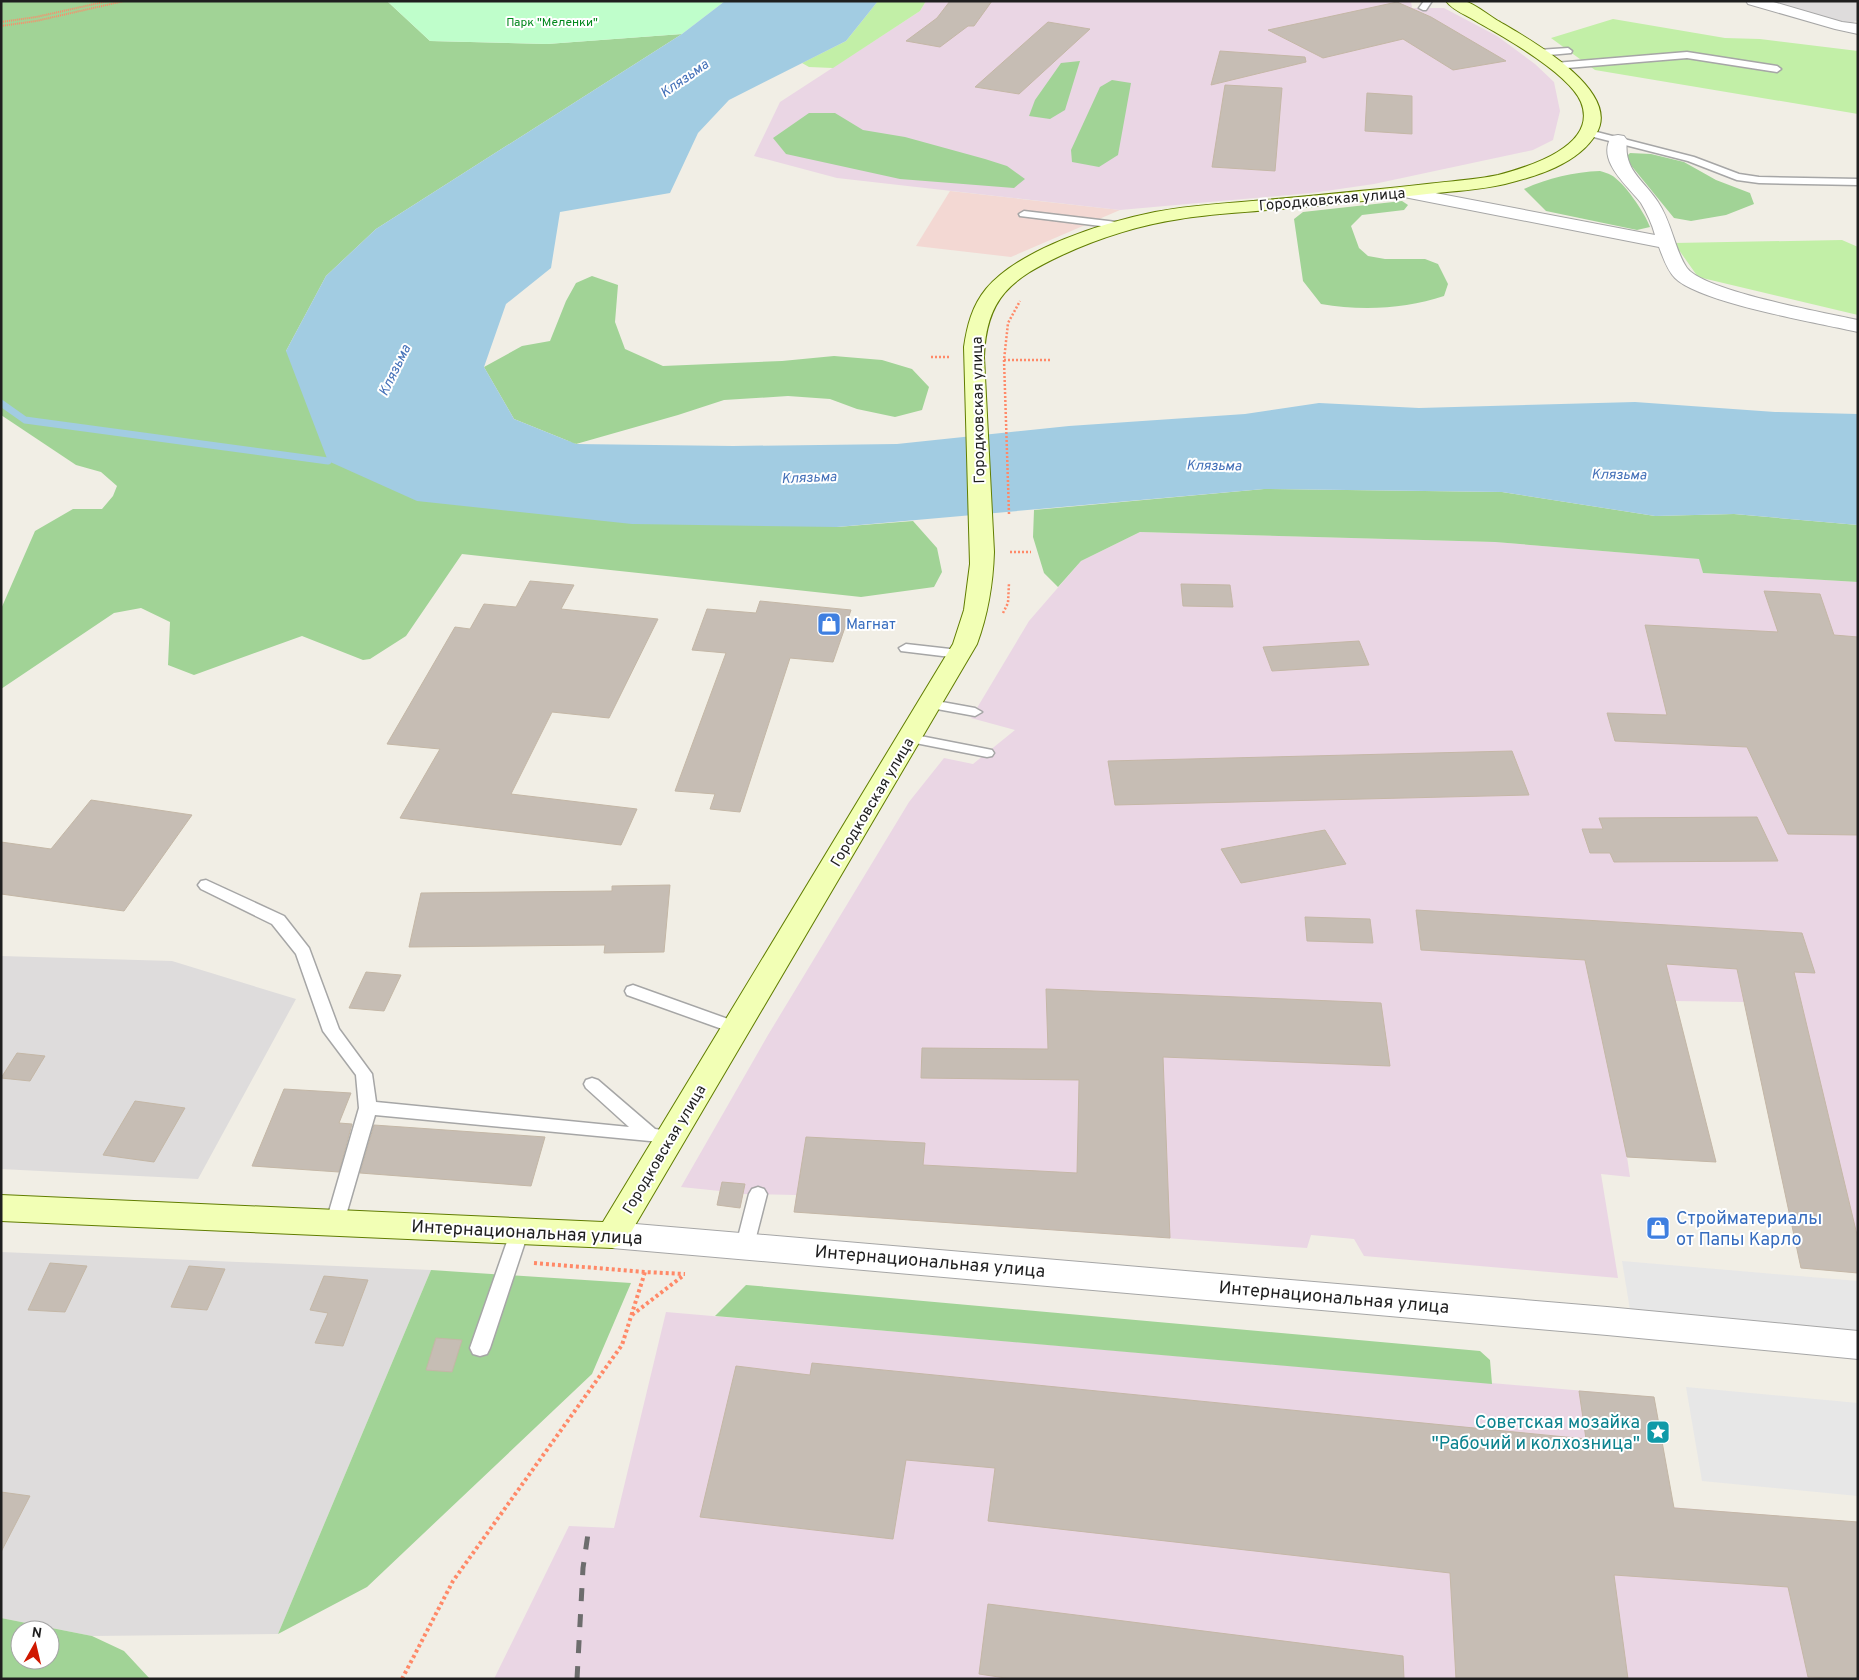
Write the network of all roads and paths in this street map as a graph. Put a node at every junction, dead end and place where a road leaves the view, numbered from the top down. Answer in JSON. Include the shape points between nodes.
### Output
{"nodes":[{"id":1,"x":108,"y":1,"type":"edge"},
{"id":2,"x":124,"y":1,"type":"edge"},
{"id":3,"x":519,"y":1,"type":"edge"},
{"id":4,"x":552,"y":1,"type":"edge"},
{"id":5,"x":1452,"y":1,"type":"edge"},
{"id":6,"x":1754,"y":1,"type":"edge"},
{"id":7,"x":1,"y":22,"type":"edge"},
{"id":8,"x":1,"y":26,"type":"edge"},
{"id":9,"x":1858,"y":29,"type":"edge"},
{"id":10,"x":1568,"y":51,"type":"dead end"},
{"id":11,"x":1538,"y":53,"type":"junction"},
{"id":12,"x":1555,"y":66,"type":"junction"},
{"id":13,"x":1776,"y":69,"type":"dead end"},
{"id":14,"x":1588,"y":133,"type":"junction"},
{"id":15,"x":1618,"y":140,"type":"junction"},
{"id":16,"x":1858,"y":182,"type":"edge"},
{"id":17,"x":1404,"y":192,"type":"junction"},
{"id":18,"x":1024,"y":214,"type":"dead end"},
{"id":19,"x":1125,"y":226,"type":"junction"},
{"id":20,"x":1667,"y":243,"type":"junction"},
{"id":21,"x":1858,"y":326,"type":"edge"},
{"id":22,"x":951,"y":357,"type":"dead end"},
{"id":23,"x":931,"y":358,"type":"dead end"},
{"id":24,"x":1050,"y":360,"type":"dead end"},
{"id":25,"x":1010,"y":523,"type":"dead end"},
{"id":26,"x":1010,"y":552,"type":"dead end"},
{"id":27,"x":1031,"y":552,"type":"dead end"},
{"id":28,"x":906,"y":648,"type":"dead end"},
{"id":29,"x":960,"y":654,"type":"junction"},
{"id":30,"x":931,"y":704,"type":"junction"},
{"id":31,"x":975,"y":712,"type":"dead end"},
{"id":32,"x":910,"y":738,"type":"junction"},
{"id":33,"x":987,"y":752,"type":"dead end"},
{"id":34,"x":206,"y":885,"type":"dead end"},
{"id":35,"x":633,"y":991,"type":"dead end"},
{"id":36,"x":736,"y":1028,"type":"junction"},
{"id":37,"x":592,"y":1084,"type":"dead end"},
{"id":38,"x":368,"y":1108,"type":"junction"},
{"id":39,"x":660,"y":1135,"type":"junction"},
{"id":40,"x":758,"y":1194,"type":"dead end"},
{"id":41,"x":1,"y":1208,"type":"edge"},
{"id":42,"x":334,"y":1222,"type":"junction"},
{"id":43,"x":520,"y":1230,"type":"junction"},
{"id":44,"x":612,"y":1235,"type":"junction"},
{"id":45,"x":745,"y":1245,"type":"junction"},
{"id":46,"x":632,"y":1315,"type":"junction"},
{"id":47,"x":1858,"y":1345,"type":"edge"},
{"id":48,"x":480,"y":1348,"type":"dead end"},
{"id":49,"x":402,"y":1679,"type":"edge"}],
"edges":[{"from":1,"to":7,"type":"path","via":[[36,18]]},
{"from":2,"to":8,"type":"path"},
{"from":3,"to":4,"type":"path"},
{"from":5,"to":11,"type":"main road"},
{"from":6,"to":9,"type":"street"},
{"from":10,"to":11,"type":"lane"},
{"from":11,"to":12,"type":"main road"},
{"from":12,"to":13,"type":"lane","via":[[1688,56]]},
{"from":12,"to":14,"type":"main road","via":[[1582,91],[1590,104],[1592,120]]},
{"from":14,"to":15,"type":"lane"},
{"from":14,"to":17,"type":"main road","name":"Городковская улица","via":[[1580,145],[1564,155],[1500,179]]},
{"from":15,"to":16,"type":"lane","via":[[1692,159],[1737,177]]},
{"from":15,"to":20,"type":"street","via":[[1615,154],[1627,178],[1646,198],[1663,226]]},
{"from":17,"to":19,"type":"main road","name":"Городковская улица","via":[[1202,210]]},
{"from":17,"to":20,"type":"street"},
{"from":18,"to":19,"type":"lane"},
{"from":19,"to":29,"type":"main road","name":"Городковская улица","via":[[1054,252],[1019,271],[994,291],[980,315],[974,359],[982,583],[973,624]]},
{"from":20,"to":21,"type":"street","via":[[1682,275],[1699,285]]},
{"from":22,"to":23,"type":"path"},
{"from":24,"to":25,"type":"path","via":[[1004,360]]},
{"from":26,"to":27,"type":"path"},
{"from":28,"to":29,"type":"lane"},
{"from":29,"to":30,"type":"main road","name":"Городковская улица"},
{"from":30,"to":31,"type":"lane"},
{"from":30,"to":32,"type":"main road","name":"Городковская улица"},
{"from":32,"to":33,"type":"lane"},
{"from":32,"to":36,"type":"main road","name":"Городковская улица"},
{"from":34,"to":38,"type":"lane","via":[[278,920],[303,952],[331,1030],[364,1074]]},
{"from":35,"to":36,"type":"lane"},
{"from":36,"to":39,"type":"main road","name":"Городковская улица"},
{"from":37,"to":39,"type":"lane"},
{"from":38,"to":39,"type":"lane"},
{"from":38,"to":42,"type":"lane"},
{"from":39,"to":44,"type":"main road","name":"Городковская улица"},
{"from":40,"to":45,"type":"lane"},
{"from":41,"to":42,"type":"main road","name":"Интернациональная улица"},
{"from":42,"to":43,"type":"main road","name":"Интернациональная улица"},
{"from":43,"to":44,"type":"main road","name":"Интернациональная улица"},
{"from":43,"to":48,"type":"lane"},
{"from":44,"to":45,"type":"street","name":"Интернациональная улица"},
{"from":45,"to":47,"type":"street","name":"Интернациональная улица"},
{"from":46,"to":46,"type":"path","via":[[645,1272],[685,1274],[655,1298]]},
{"from":46,"to":49,"type":"path","via":[[622,1345],[453,1581]]}]}
